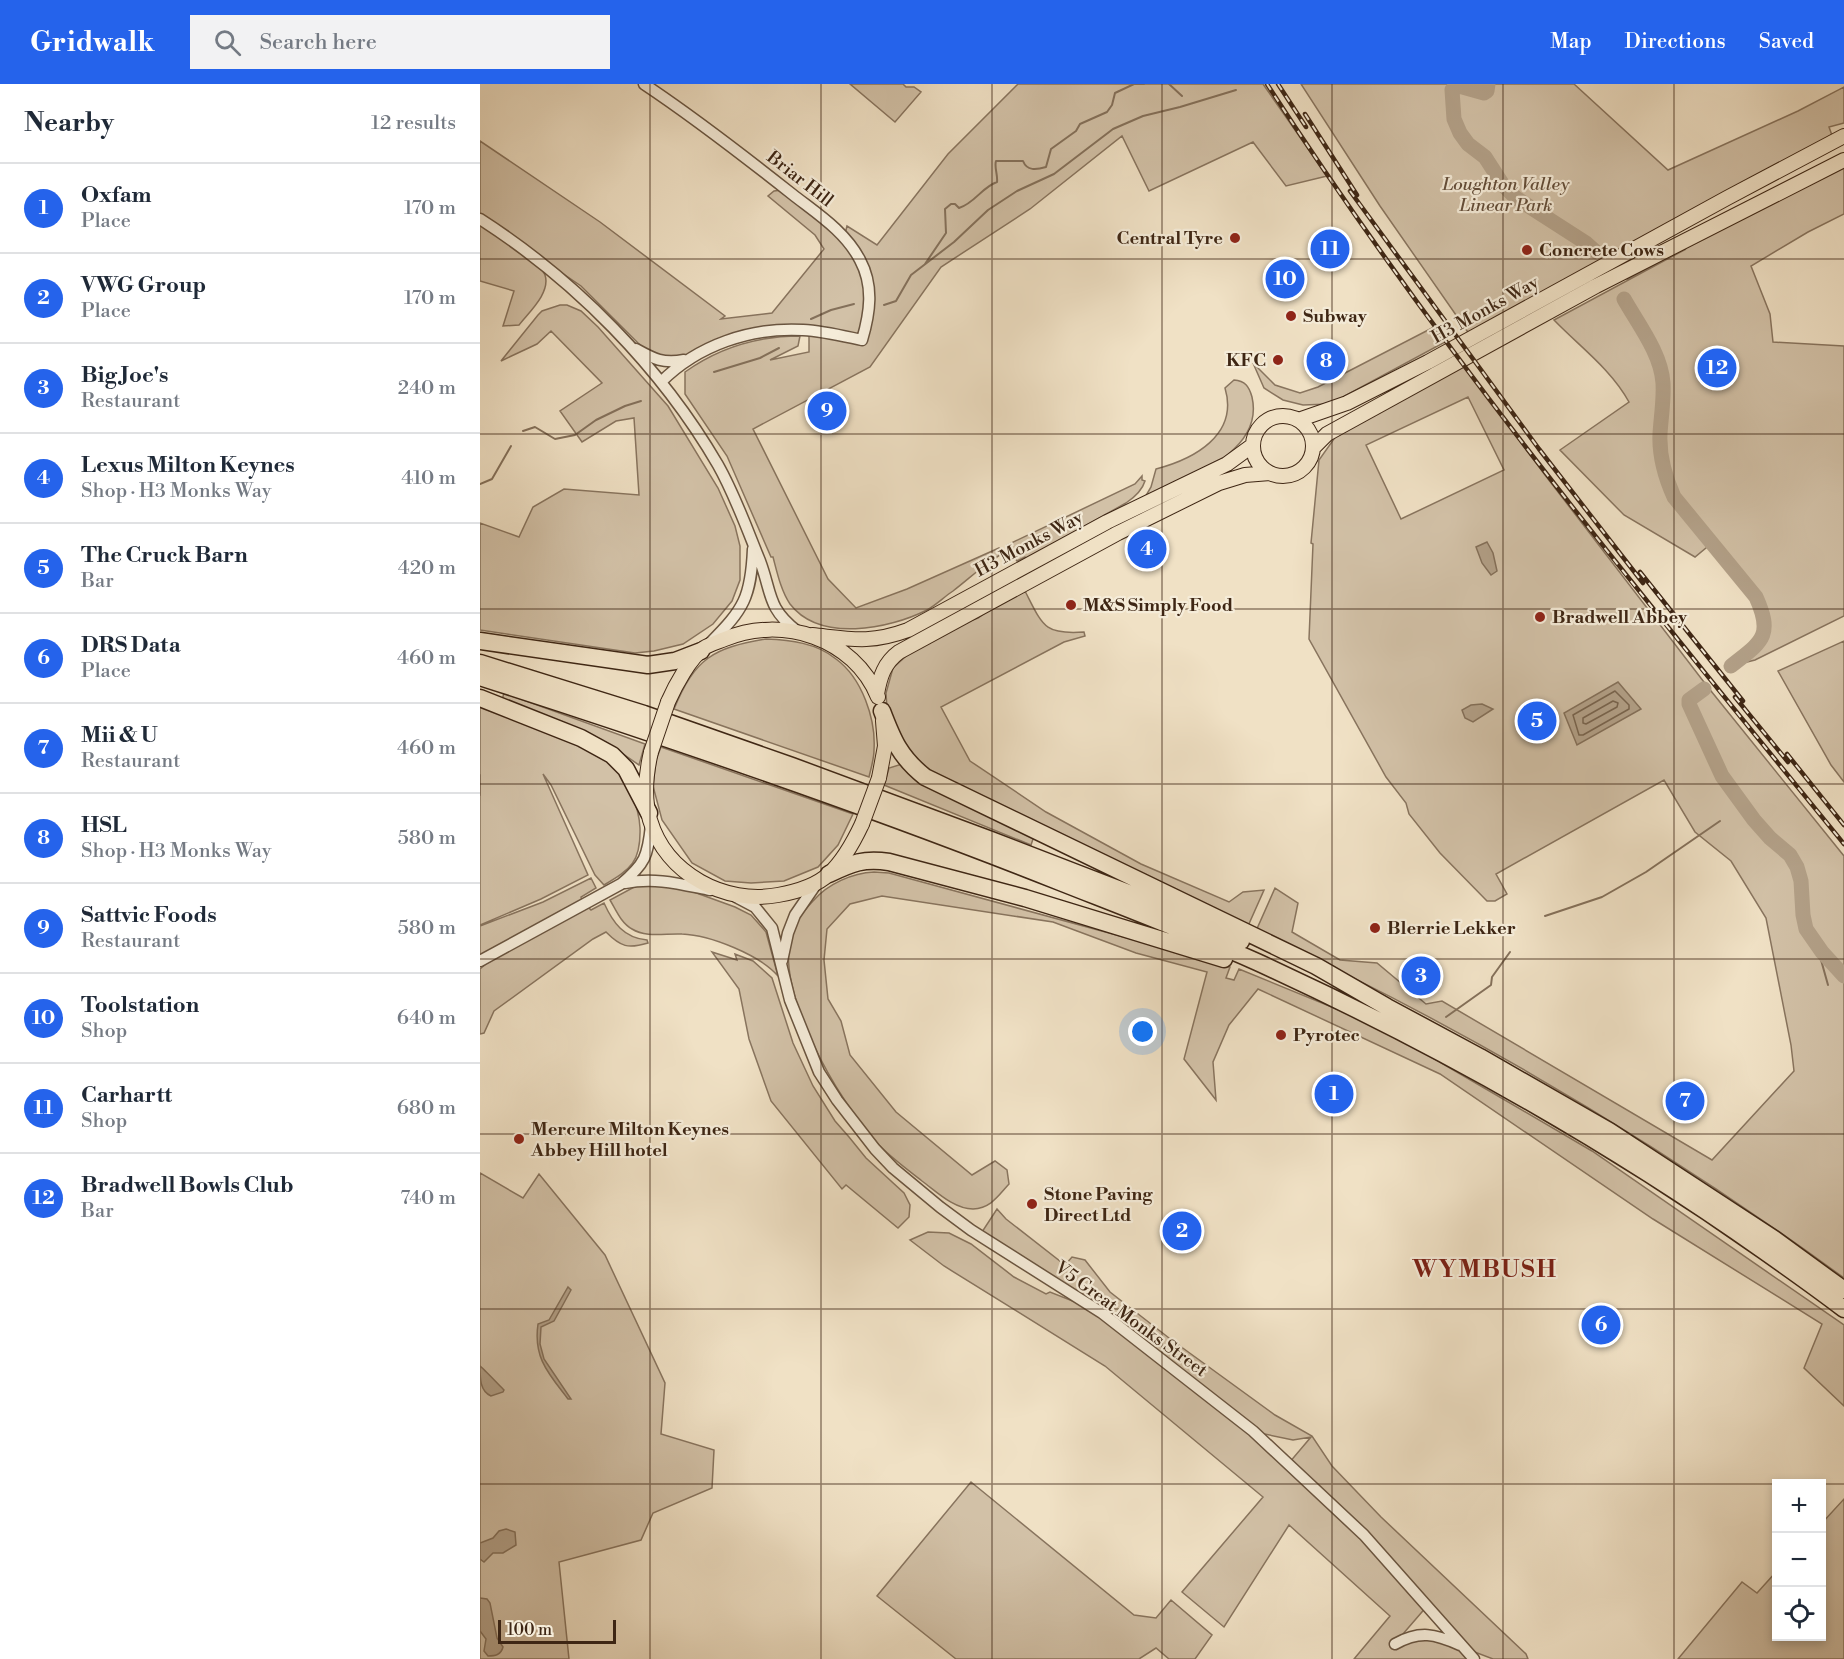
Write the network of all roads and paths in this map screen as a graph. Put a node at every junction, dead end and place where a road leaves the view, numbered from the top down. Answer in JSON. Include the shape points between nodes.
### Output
{"nodes":[{"id":1,"x":644,"y":84,"type":"edge"},
{"id":2,"x":1839,"y":139,"type":"edge"},
{"id":3,"x":1843,"y":160,"type":"edge"},
{"id":4,"x":480,"y":219,"type":"edge"},
{"id":5,"x":628,"y":345,"type":"junction"},
{"id":6,"x":686,"y":360,"type":"junction"},
{"id":7,"x":661,"y":382,"type":"junction"},
{"id":8,"x":1298,"y":420,"type":"junction"},
{"id":9,"x":1253,"y":445,"type":"junction"},
{"id":10,"x":1313,"y":448,"type":"junction"},
{"id":11,"x":1270,"y":473,"type":"junction"},
{"id":12,"x":753,"y":546,"type":"junction"},
{"id":13,"x":1002,"y":587,"type":"junction"},
{"id":14,"x":797,"y":631,"type":"junction"},
{"id":15,"x":812,"y":634,"type":"junction"},
{"id":16,"x":480,"y":640,"type":"edge"},
{"id":17,"x":703,"y":649,"type":"junction"},
{"id":18,"x":480,"y":663,"type":"edge"},
{"id":19,"x":480,"y":677,"type":"edge"},
{"id":20,"x":480,"y":698,"type":"edge"},
{"id":21,"x":879,"y":703,"type":"junction"},
{"id":22,"x":650,"y":818,"type":"junction"},
{"id":23,"x":824,"y":877,"type":"junction"},
{"id":24,"x":618,"y":886,"type":"junction"},
{"id":25,"x":729,"y":894,"type":"junction"},
{"id":26,"x":480,"y":961,"type":"edge"},
{"id":27,"x":781,"y":964,"type":"junction"},
{"id":28,"x":1332,"y":998,"type":"junction"},
{"id":29,"x":1387,"y":1007,"type":"junction"},
{"id":30,"x":1844,"y":1290,"type":"edge"},
{"id":31,"x":1844,"y":1309,"type":"edge"},
{"id":32,"x":1395,"y":1644,"type":"dead end"},
{"id":33,"x":1463,"y":1646,"type":"junction"},
{"id":34,"x":1474,"y":1659,"type":"edge"}],
"edges":[{"from":1,"to":6,"type":"street","name":"Briar Hill","via":[[825,218],[861,261],[871,298],[862,340],[805,330],[778,330],[719,342]]},
{"from":2,"to":8,"type":"main road","name":"H3 Monks Way","via":[[1463,343],[1347,403]]},
{"from":3,"to":10,"type":"main road","name":"H3 Monks Way","via":[[1596,286],[1327,434]]},
{"from":4,"to":5,"type":"street","via":[[561,280]]},
{"from":5,"to":6,"type":"street","via":[[660,361]]},
{"from":5,"to":7,"type":"street"},
{"from":6,"to":7,"type":"street"},
{"from":7,"to":12,"type":"street","via":[[728,485]]},
{"from":8,"to":9,"type":"main road","via":[[1285,416],[1271,419],[1257,430]]},
{"from":8,"to":10,"type":"main road","via":[[1312,436]]},
{"from":9,"to":11,"type":"main road","via":[[1257,461]]},
{"from":9,"to":13,"type":"main road","name":"H3 Monks Way","via":[[1227,464],[1026,565]]},
{"from":10,"to":11,"type":"main road","via":[[1310,460],[1300,471],[1286,476]]},
{"from":11,"to":13,"type":"main road","name":"H3 Monks Way","via":[[1219,483],[1036,578]]},
{"from":12,"to":14,"type":"street","via":[[774,606]]},
{"from":12,"to":17,"type":"street","via":[[748,594],[732,621]]},
{"from":13,"to":15,"type":"main road","name":"H3 Monks Way","via":[[889,637],[864,640]]},
{"from":13,"to":21,"type":"main road","name":"H3 Monks Way","via":[[893,656],[881,673]]},
{"from":14,"to":15,"type":"main road"},
{"from":14,"to":17,"type":"main road","via":[[748,631]]},
{"from":15,"to":21,"type":"main road","via":[[851,659],[868,679]]},
{"from":16,"to":17,"type":"highway","via":[[648,665],[670,662]]},
{"from":17,"to":22,"type":"main road","bridge":true,"via":[[674,688],[651,752],[647,780]]},
{"from":18,"to":29,"type":"highway","via":[[644,714],[991,840],[1131,894]]},
{"from":19,"to":28,"type":"highway","via":[[650,732],[952,839],[1253,960]]},
{"from":20,"to":22,"type":"highway","via":[[581,738],[612,755],[626,769]]},
{"from":21,"to":23,"type":"main road","bridge":true,"via":[[885,746],[879,778],[851,844]]},
{"from":21,"to":29,"type":"highway","via":[[902,757],[925,777],[1305,960]]},
{"from":22,"to":24,"type":"street","via":[[646,859]]},
{"from":22,"to":25,"type":"main road","via":[[664,848],[685,871]]},
{"from":23,"to":25,"type":"main road","via":[[790,893],[770,897]]},
{"from":23,"to":27,"type":"street","name":"V5 Great Monks Street","via":[[795,915]]},
{"from":23,"to":28,"type":"highway","via":[[859,861],[889,862],[1197,950]]},
{"from":24,"to":25,"type":"street","via":[[641,880],[665,880]]},
{"from":24,"to":26,"type":"street"},
{"from":25,"to":27,"type":"street","name":"V5 Great Monks Street","via":[[765,918],[772,928]]},
{"from":27,"to":33,"type":"street","name":"V5 Great Monks Street","via":[[786,988],[819,1072],[856,1128],[893,1168],[971,1230],[1110,1319],[1253,1431],[1372,1544]]},
{"from":28,"to":31,"type":"highway","via":[[1481,1073],[1598,1141],[1712,1215]]},
{"from":29,"to":30,"type":"highway","via":[[1609,1131],[1774,1239]]},
{"from":32,"to":33,"type":"street","via":[[1408,1636],[1424,1634]]},
{"from":33,"to":34,"type":"street","name":"V5 Great Monks Street"}]}
